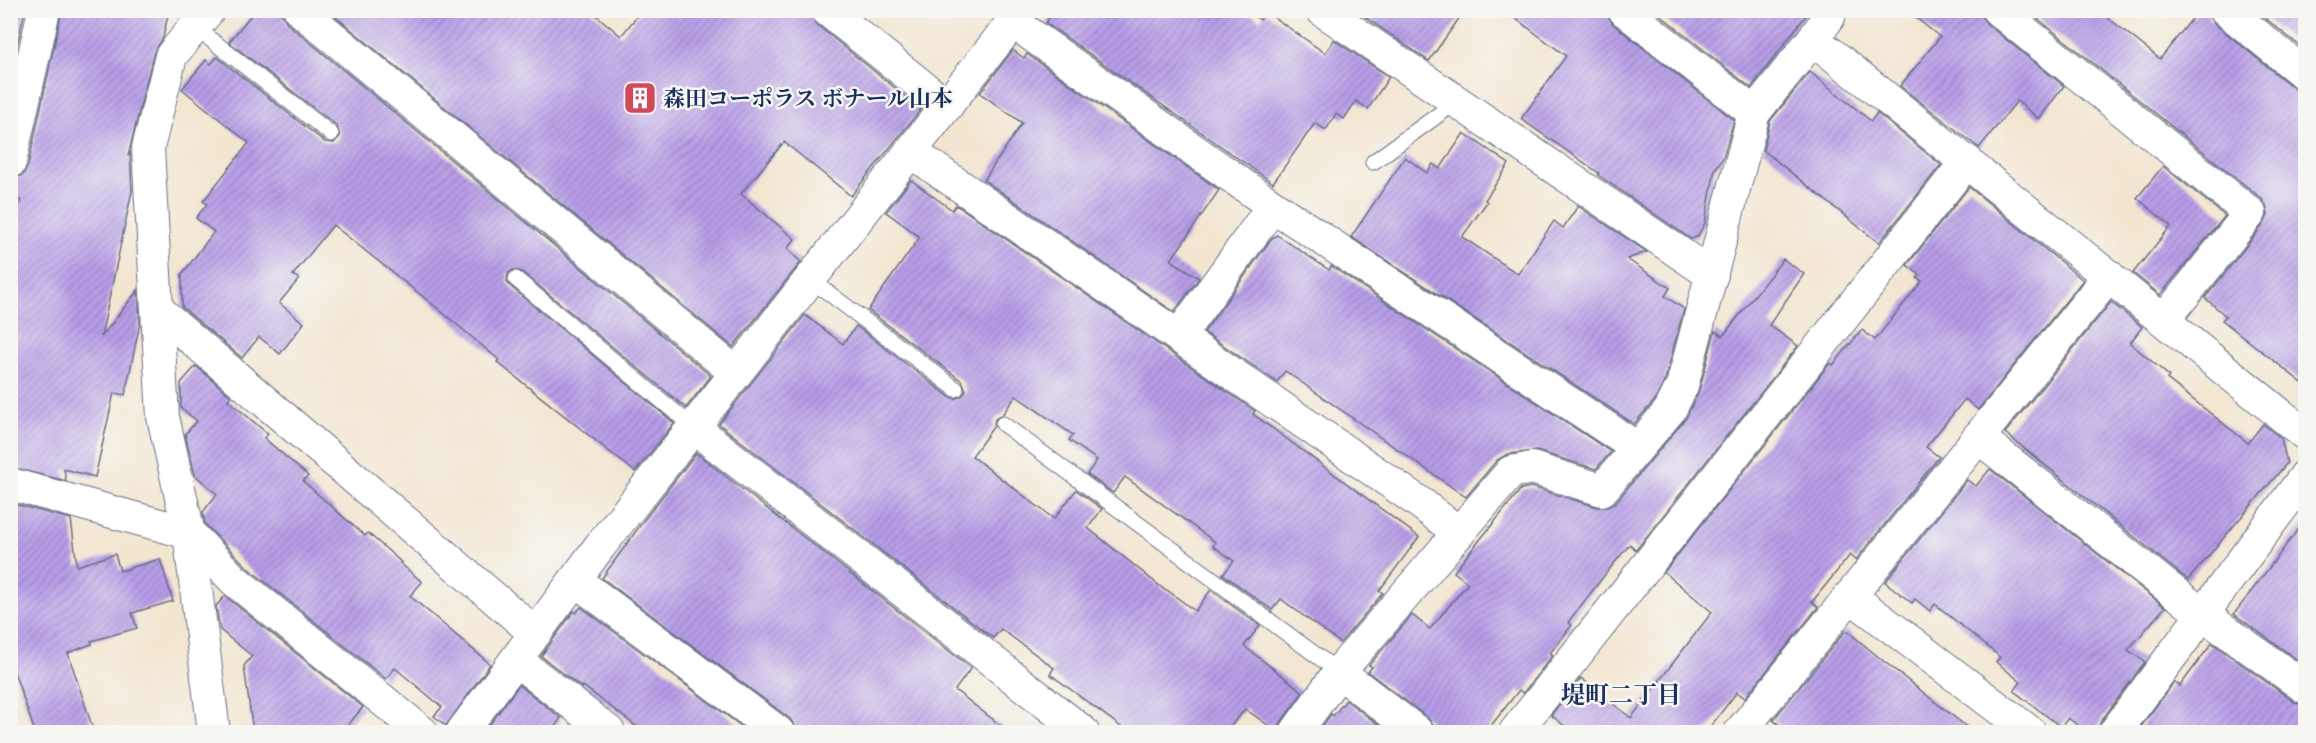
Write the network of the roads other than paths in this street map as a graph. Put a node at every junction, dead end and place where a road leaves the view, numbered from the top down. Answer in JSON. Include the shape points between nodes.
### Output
{"nodes":[{"id":1,"x":44,"y":10,"type":"edge"},
{"id":2,"x":300,"y":10,"type":"edge"},
{"id":3,"x":827,"y":10,"type":"edge"},
{"id":4,"x":1322,"y":10,"type":"edge"},
{"id":5,"x":1624,"y":10,"type":"edge"},
{"id":6,"x":1830,"y":10,"type":"edge"},
{"id":7,"x":1998,"y":10,"type":"edge"},
{"id":8,"x":2226,"y":10,"type":"edge"},
{"id":9,"x":1018,"y":16,"type":"edge"},
{"id":10,"x":202,"y":19,"type":"edge"},
{"id":11,"x":1813,"y":39,"type":"junction"},
{"id":12,"x":2306,"y":75,"type":"edge"},
{"id":13,"x":1456,"y":102,"type":"junction"},
{"id":14,"x":947,"y":106,"type":"junction"},
{"id":15,"x":1754,"y":113,"type":"junction"},
{"id":16,"x":331,"y":134,"type":"dead end"},
{"id":17,"x":911,"y":152,"type":"junction"},
{"id":18,"x":1966,"y":161,"type":"junction"},
{"id":19,"x":10,"y":162,"type":"edge"},
{"id":20,"x":1373,"y":162,"type":"dead end"},
{"id":21,"x":1273,"y":206,"type":"junction"},
{"id":22,"x":1712,"y":275,"type":"junction"},
{"id":23,"x":2109,"y":276,"type":"junction"},
{"id":24,"x":516,"y":279,"type":"dead end"},
{"id":25,"x":810,"y":279,"type":"junction"},
{"id":26,"x":158,"y":310,"type":"junction"},
{"id":27,"x":2164,"y":320,"type":"junction"},
{"id":28,"x":1179,"y":336,"type":"junction"},
{"id":29,"x":736,"y":373,"type":"junction"},
{"id":30,"x":956,"y":389,"type":"dead end"},
{"id":31,"x":1003,"y":424,"type":"dead end"},
{"id":32,"x":693,"y":427,"type":"junction"},
{"id":33,"x":2306,"y":435,"type":"edge"},
{"id":34,"x":1978,"y":437,"type":"junction"},
{"id":35,"x":1637,"y":448,"type":"junction"},
{"id":36,"x":2306,"y":475,"type":"edge"},
{"id":37,"x":10,"y":484,"type":"edge"},
{"id":38,"x":189,"y":533,"type":"junction"},
{"id":39,"x":1459,"y":533,"type":"junction"},
{"id":40,"x":575,"y":580,"type":"junction"},
{"id":41,"x":1850,"y":596,"type":"junction"},
{"id":42,"x":2202,"y":614,"type":"junction"},
{"id":43,"x":535,"y":633,"type":"junction"},
{"id":44,"x":516,"y":660,"type":"junction"},
{"id":45,"x":1339,"y":672,"type":"junction"},
{"id":46,"x":2306,"y":688,"type":"edge"},
{"id":47,"x":1746,"y":730,"type":"edge"},
{"id":48,"x":214,"y":732,"type":"edge"},
{"id":49,"x":422,"y":732,"type":"edge"},
{"id":50,"x":462,"y":732,"type":"edge"},
{"id":51,"x":609,"y":732,"type":"edge"},
{"id":52,"x":778,"y":732,"type":"edge"},
{"id":53,"x":1083,"y":732,"type":"edge"},
{"id":54,"x":1296,"y":732,"type":"edge"},
{"id":55,"x":1418,"y":732,"type":"edge"},
{"id":56,"x":1515,"y":732,"type":"edge"},
{"id":57,"x":2030,"y":732,"type":"edge"},
{"id":58,"x":2115,"y":732,"type":"edge"}],
"edges":[{"from":1,"to":19,"type":"street"},
{"from":2,"to":29,"type":"street"},
{"from":3,"to":14,"type":"street"},
{"from":4,"to":13,"type":"street"},
{"from":5,"to":15,"type":"street"},
{"from":6,"to":11,"type":"street"},
{"from":7,"to":27,"type":"street","via":[[2250,213]]},
{"from":8,"to":12,"type":"street"},
{"from":9,"to":14,"type":"street"},
{"from":9,"to":21,"type":"street"},
{"from":10,"to":16,"type":"lane"},
{"from":10,"to":26,"type":"street","via":[[171,56],[148,148]]},
{"from":11,"to":15,"type":"street"},
{"from":11,"to":18,"type":"street"},
{"from":13,"to":20,"type":"lane"},
{"from":13,"to":22,"type":"street"},
{"from":14,"to":17,"type":"street"},
{"from":15,"to":22,"type":"street"},
{"from":17,"to":25,"type":"street"},
{"from":17,"to":28,"type":"street"},
{"from":18,"to":23,"type":"street"},
{"from":18,"to":56,"type":"street"},
{"from":21,"to":28,"type":"street"},
{"from":21,"to":35,"type":"street"},
{"from":22,"to":35,"type":"street","via":[[1682,386],[1670,410]]},
{"from":23,"to":27,"type":"street"},
{"from":23,"to":34,"type":"street"},
{"from":24,"to":32,"type":"lane"},
{"from":25,"to":29,"type":"street"},
{"from":25,"to":30,"type":"lane"},
{"from":26,"to":38,"type":"street","via":[[163,417]]},
{"from":26,"to":43,"type":"street"},
{"from":27,"to":33,"type":"street"},
{"from":28,"to":39,"type":"street"},
{"from":29,"to":32,"type":"street"},
{"from":31,"to":45,"type":"lane"},
{"from":32,"to":40,"type":"street"},
{"from":32,"to":53,"type":"street"},
{"from":34,"to":41,"type":"street"},
{"from":34,"to":42,"type":"street"},
{"from":35,"to":39,"type":"street","via":[[1602,490],[1532,468],[1511,472]]},
{"from":36,"to":42,"type":"street"},
{"from":37,"to":38,"type":"street"},
{"from":38,"to":48,"type":"street"},
{"from":38,"to":49,"type":"street","via":[[234,580]]},
{"from":39,"to":45,"type":"street"},
{"from":40,"to":43,"type":"street"},
{"from":40,"to":52,"type":"street"},
{"from":41,"to":47,"type":"street"},
{"from":41,"to":57,"type":"street"},
{"from":42,"to":46,"type":"street"},
{"from":42,"to":58,"type":"street"},
{"from":43,"to":44,"type":"street"},
{"from":44,"to":50,"type":"street"},
{"from":44,"to":51,"type":"street"},
{"from":45,"to":54,"type":"street"},
{"from":45,"to":55,"type":"street"}]}
